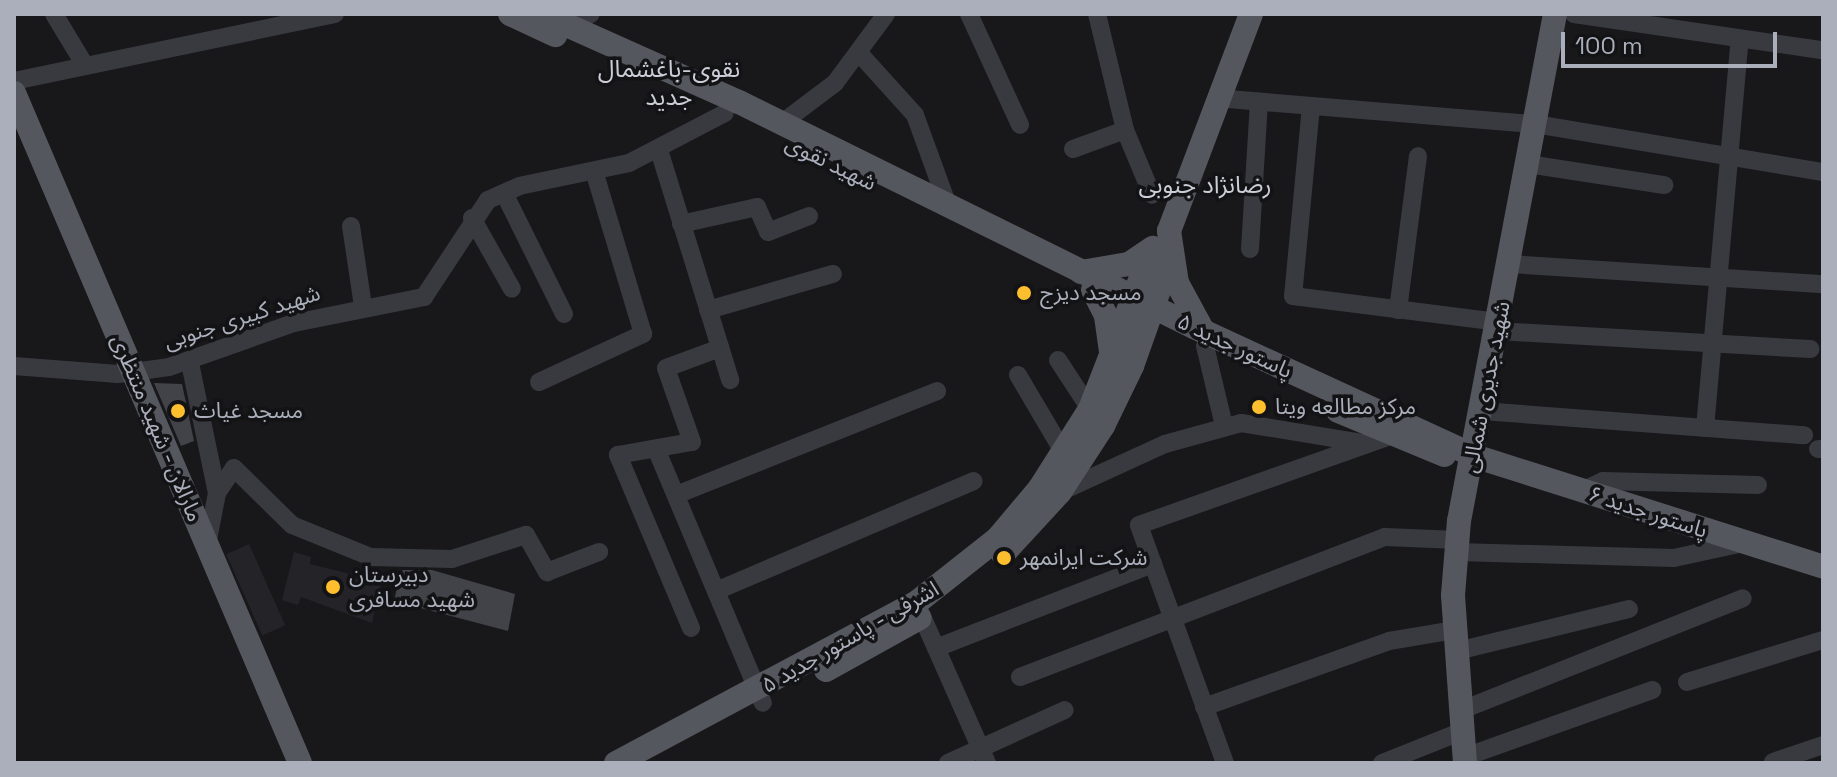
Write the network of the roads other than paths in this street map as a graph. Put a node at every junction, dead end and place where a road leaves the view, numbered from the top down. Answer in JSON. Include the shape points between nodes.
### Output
{"nodes":[{"id":1,"x":54,"y":14,"type":"edge"},
{"id":2,"x":335,"y":14,"type":"edge"},
{"id":3,"x":510,"y":14,"type":"edge"},
{"id":4,"x":542,"y":14,"type":"edge"},
{"id":5,"x":886,"y":14,"type":"edge"},
{"id":6,"x":969,"y":14,"type":"edge"},
{"id":7,"x":1097,"y":14,"type":"edge"},
{"id":8,"x":1251,"y":14,"type":"edge"},
{"id":9,"x":1555,"y":14,"type":"edge"},
{"id":10,"x":1574,"y":14,"type":"edge"},
{"id":11,"x":579,"y":18,"type":"edge"},
{"id":12,"x":1740,"y":39,"type":"junction"},
{"id":13,"x":1822,"y":50,"type":"edge"},
{"id":14,"x":859,"y":53,"type":"junction"},
{"id":15,"x":84,"y":64,"type":"junction"},
{"id":16,"x":14,"y":81,"type":"edge"},
{"id":17,"x":14,"y":93,"type":"edge"},
{"id":18,"x":1228,"y":99,"type":"dead end"},
{"id":19,"x":1259,"y":102,"type":"junction"},
{"id":20,"x":1311,"y":106,"type":"junction"},
{"id":21,"x":725,"y":113,"type":"junction"},
{"id":22,"x":782,"y":123,"type":"junction"},
{"id":23,"x":1535,"y":124,"type":"junction"},
{"id":24,"x":1020,"y":125,"type":"dead end"},
{"id":25,"x":1125,"y":130,"type":"junction"},
{"id":26,"x":1073,"y":149,"type":"dead end"},
{"id":27,"x":659,"y":150,"type":"junction"},
{"id":28,"x":1418,"y":156,"type":"dead end"},
{"id":29,"x":1730,"y":157,"type":"junction"},
{"id":30,"x":1528,"y":164,"type":"junction"},
{"id":31,"x":1823,"y":172,"type":"edge"},
{"id":32,"x":595,"y":174,"type":"junction"},
{"id":33,"x":1664,"y":185,"type":"dead end"},
{"id":34,"x":504,"y":193,"type":"junction"},
{"id":35,"x":1152,"y":195,"type":"dead end"},
{"id":36,"x":947,"y":203,"type":"junction"},
{"id":37,"x":809,"y":216,"type":"dead end"},
{"id":38,"x":472,"y":218,"type":"junction"},
{"id":39,"x":681,"y":224,"type":"junction"},
{"id":40,"x":351,"y":226,"type":"dead end"},
{"id":41,"x":1250,"y":249,"type":"dead end"},
{"id":42,"x":1161,"y":254,"type":"junction"},
{"id":43,"x":1510,"y":264,"type":"junction"},
{"id":44,"x":833,"y":274,"type":"dead end"},
{"id":45,"x":1718,"y":278,"type":"junction"},
{"id":46,"x":1087,"y":281,"type":"junction"},
{"id":47,"x":1823,"y":284,"type":"edge"},
{"id":48,"x":512,"y":289,"type":"dead end"},
{"id":49,"x":363,"y":306,"type":"junction"},
{"id":50,"x":1140,"y":308,"type":"junction"},
{"id":51,"x":708,"y":310,"type":"junction"},
{"id":52,"x":1398,"y":310,"type":"junction"},
{"id":53,"x":564,"y":314,"type":"dead end"},
{"id":54,"x":1498,"y":327,"type":"junction"},
{"id":55,"x":1204,"y":339,"type":"junction"},
{"id":56,"x":1713,"y":342,"type":"junction"},
{"id":57,"x":720,"y":348,"type":"junction"},
{"id":58,"x":1810,"y":349,"type":"dead end"},
{"id":59,"x":1058,"y":360,"type":"dead end"},
{"id":60,"x":1111,"y":362,"type":"junction"},
{"id":61,"x":190,"y":363,"type":"junction"},
{"id":62,"x":14,"y":366,"type":"edge"},
{"id":63,"x":133,"y":371,"type":"junction"},
{"id":64,"x":1018,"y":375,"type":"dead end"},
{"id":65,"x":730,"y":380,"type":"dead end"},
{"id":66,"x":539,"y":382,"type":"dead end"},
{"id":67,"x":937,"y":391,"type":"dead end"},
{"id":68,"x":1090,"y":409,"type":"junction"},
{"id":69,"x":1482,"y":411,"type":"junction"},
{"id":70,"x":1224,"y":426,"type":"junction"},
{"id":71,"x":1705,"y":428,"type":"junction"},
{"id":72,"x":1804,"y":435,"type":"dead end"},
{"id":73,"x":1390,"y":436,"type":"junction"},
{"id":74,"x":657,"y":451,"type":"junction"},
{"id":75,"x":1064,"y":453,"type":"junction"},
{"id":76,"x":1474,"y":456,"type":"junction"},
{"id":77,"x":974,"y":481,"type":"dead end"},
{"id":78,"x":1758,"y":485,"type":"dead end"},
{"id":79,"x":1582,"y":491,"type":"junction"},
{"id":80,"x":1060,"y":492,"type":"junction"},
{"id":81,"x":217,"y":493,"type":"junction"},
{"id":82,"x":676,"y":495,"type":"junction"},
{"id":83,"x":1743,"y":543,"type":"junction"},
{"id":84,"x":207,"y":545,"type":"junction"},
{"id":85,"x":1457,"y":546,"type":"junction"},
{"id":86,"x":599,"y":552,"type":"dead end"},
{"id":87,"x":1153,"y":564,"type":"junction"},
{"id":88,"x":1823,"y":567,"type":"edge"},
{"id":89,"x":716,"y":591,"type":"junction"},
{"id":90,"x":1743,"y":598,"type":"dead end"},
{"id":91,"x":1629,"y":609,"type":"dead end"},
{"id":92,"x":919,"y":610,"type":"junction"},
{"id":93,"x":1171,"y":614,"type":"junction"},
{"id":94,"x":691,"y":628,"type":"dead end"},
{"id":95,"x":1823,"y":640,"type":"edge"},
{"id":96,"x":1456,"y":641,"type":"junction"},
{"id":97,"x":936,"y":648,"type":"junction"},
{"id":98,"x":1020,"y":677,"type":"dead end"},
{"id":99,"x":1687,"y":682,"type":"dead end"},
{"id":100,"x":1652,"y":690,"type":"dead end"},
{"id":101,"x":760,"y":696,"type":"junction"},
{"id":102,"x":1204,"y":707,"type":"junction"},
{"id":103,"x":1065,"y":710,"type":"dead end"},
{"id":104,"x":1462,"y":720,"type":"junction"},
{"id":105,"x":1823,"y":745,"type":"edge"},
{"id":106,"x":983,"y":755,"type":"edge"},
{"id":107,"x":1465,"y":760,"type":"edge"},
{"id":108,"x":297,"y":762,"type":"edge"},
{"id":109,"x":1773,"y":762,"type":"edge"},
{"id":110,"x":616,"y":763,"type":"edge"},
{"id":111,"x":647,"y":763,"type":"edge"},
{"id":112,"x":948,"y":763,"type":"edge"},
{"id":113,"x":1225,"y":763,"type":"edge"},
{"id":114,"x":1382,"y":763,"type":"edge"}],
"edges":[{"from":1,"to":15,"type":"street"},
{"from":2,"to":15,"type":"street","via":[[159,55]]},
{"from":3,"to":21,"type":"main road","name":"شهید نقوی"},
{"from":4,"to":11,"type":"main road","name":"شهید نقوی"},
{"from":5,"to":14,"type":"street"},
{"from":6,"to":24,"type":"street"},
{"from":7,"to":25,"type":"street"},
{"from":8,"to":42,"type":"main road"},
{"from":9,"to":23,"type":"main road","name":"شهید جدیری شمالی"},
{"from":10,"to":12,"type":"street"},
{"from":11,"to":22,"type":"main road","name":"شهید نقوی"},
{"from":12,"to":13,"type":"street"},
{"from":12,"to":29,"type":"street"},
{"from":14,"to":22,"type":"street","via":[[835,83]]},
{"from":14,"to":36,"type":"street","via":[[915,115]]},
{"from":15,"to":16,"type":"street"},
{"from":17,"to":63,"type":"main road","name":"مارالان - شهید منتظری"},
{"from":18,"to":19,"type":"street"},
{"from":19,"to":20,"type":"street"},
{"from":19,"to":41,"type":"street"},
{"from":20,"to":23,"type":"street"},
{"from":20,"to":52,"type":"street","via":[[1293,296]]},
{"from":21,"to":27,"type":"street","name":"شهید کبیری جنوبی"},
{"from":21,"to":46,"type":"main road","name":"شهید نقوی","via":[[991,241]]},
{"from":22,"to":36,"type":"main road","name":"شهید نقوی"},
{"from":23,"to":29,"type":"street"},
{"from":23,"to":30,"type":"main road","name":"شهید جدیری شمالی"},
{"from":25,"to":26,"type":"street"},
{"from":25,"to":35,"type":"street"},
{"from":27,"to":32,"type":"street","name":"شهید کبیری جنوبی"},
{"from":27,"to":39,"type":"street"},
{"from":28,"to":52,"type":"street"},
{"from":29,"to":31,"type":"street"},
{"from":29,"to":45,"type":"street"},
{"from":30,"to":33,"type":"street"},
{"from":30,"to":43,"type":"main road","name":"شهید جدیری شمالی"},
{"from":32,"to":34,"type":"street","name":"شهید کبیری جنوبی"},
{"from":32,"to":66,"type":"street","via":[[643,334]]},
{"from":34,"to":38,"type":"street","name":"شهید کبیری جنوبی"},
{"from":34,"to":53,"type":"street"},
{"from":36,"to":46,"type":"main road","name":"شهید نقوی"},
{"from":37,"to":39,"type":"street","via":[[768,232],[757,207]]},
{"from":38,"to":48,"type":"street"},
{"from":38,"to":49,"type":"street","name":"شهید کبیری جنوبی","via":[[424,297]]},
{"from":39,"to":51,"type":"street"},
{"from":40,"to":49,"type":"street"},
{"from":42,"to":46,"type":"main road"},
{"from":42,"to":50,"type":"main road"},
{"from":42,"to":55,"type":"main road"},
{"from":43,"to":45,"type":"street"},
{"from":43,"to":54,"type":"main road","name":"شهید جدیری شمالی"},
{"from":44,"to":51,"type":"street"},
{"from":45,"to":47,"type":"street"},
{"from":45,"to":56,"type":"street"},
{"from":46,"to":50,"type":"main road","name":"شهید نقوی"},
{"from":46,"to":60,"type":"main road","via":[[1106,316]]},
{"from":49,"to":61,"type":"street","name":"شهید کبیری جنوبی","via":[[294,323]]},
{"from":50,"to":55,"type":"main road","name":"پاستور جدید ۵"},
{"from":50,"to":60,"type":"main road","name":"اشرفی - پاستور جدید ۵"},
{"from":50,"to":80,"type":"main road","name":"اشرفی - پاستور جدید ۵","via":[[1103,426]]},
{"from":51,"to":57,"type":"street"},
{"from":52,"to":54,"type":"street"},
{"from":54,"to":56,"type":"street"},
{"from":54,"to":69,"type":"main road","name":"شهید جدیری شمالی"},
{"from":55,"to":70,"type":"street"},
{"from":55,"to":73,"type":"main road","name":"پاستور جدید ۵"},
{"from":56,"to":58,"type":"street"},
{"from":56,"to":71,"type":"street"},
{"from":57,"to":65,"type":"street"},
{"from":57,"to":74,"type":"street","via":[[666,368],[692,442]]},
{"from":59,"to":68,"type":"street"},
{"from":60,"to":68,"type":"main road","name":"اشرفی - پاستور جدید ۵"},
{"from":61,"to":63,"type":"street","name":"شهید کبیری جنوبی"},
{"from":61,"to":81,"type":"street"},
{"from":62,"to":63,"type":"street","name":"شهید کبیری جنوبی"},
{"from":63,"to":84,"type":"main road","name":"مارالان - شهید منتظری"},
{"from":64,"to":75,"type":"street"},
{"from":67,"to":82,"type":"street"},
{"from":68,"to":75,"type":"main road","name":"اشرفی - پاستور جدید ۵"},
{"from":69,"to":71,"type":"street"},
{"from":69,"to":76,"type":"main road","name":"شهید جدیری شمالی"},
{"from":70,"to":73,"type":"street","via":[[1241,423]]},
{"from":70,"to":80,"type":"street","via":[[1165,444]]},
{"from":71,"to":72,"type":"street"},
{"from":73,"to":76,"type":"main road","name":"پاستور جدید ۵"},
{"from":73,"to":87,"type":"street","via":[[1139,525]]},
{"from":74,"to":82,"type":"street"},
{"from":74,"to":94,"type":"street","via":[[618,455]]},
{"from":75,"to":92,"type":"main road","name":"اشرفی - پاستور جدید ۵","via":[[998,538]]},
{"from":76,"to":79,"type":"main road","name":"پاستور جدید ۶"},
{"from":76,"to":85,"type":"main road","name":"شهید جدیری شمالی"},
{"from":77,"to":89,"type":"street"},
{"from":78,"to":79,"type":"street","via":[[1603,481]]},
{"from":79,"to":83,"type":"main road","name":"پاستور جدید ۶"},
{"from":80,"to":92,"type":"main road","name":"اشرفی - پاستور جدید ۵","via":[[965,589]]},
{"from":81,"to":84,"type":"street"},
{"from":81,"to":86,"type":"street","via":[[234,468],[292,525],[371,557],[452,559],[526,535],[547,572]]},
{"from":82,"to":89,"type":"street"},
{"from":83,"to":85,"type":"street","via":[[1674,558]]},
{"from":83,"to":88,"type":"main road","name":"پاستور جدید ۶"},
{"from":84,"to":108,"type":"main road","name":"مارالان - شهید منتظری"},
{"from":85,"to":93,"type":"street","via":[[1385,537]]},
{"from":85,"to":96,"type":"main road","name":"شهید جدیری شمالی"},
{"from":87,"to":93,"type":"street"},
{"from":87,"to":97,"type":"street"},
{"from":89,"to":101,"type":"street"},
{"from":90,"to":104,"type":"street"},
{"from":91,"to":96,"type":"street"},
{"from":92,"to":97,"type":"street"},
{"from":92,"to":101,"type":"main road","name":"اشرفی - پاستور جدید ۵"},
{"from":93,"to":98,"type":"street"},
{"from":93,"to":102,"type":"street"},
{"from":95,"to":99,"type":"street"},
{"from":96,"to":102,"type":"street","via":[[1389,641]]},
{"from":96,"to":104,"type":"main road","name":"شهید جدیری شمالی"},
{"from":97,"to":106,"type":"street"},
{"from":100,"to":107,"type":"street"},
{"from":101,"to":110,"type":"main road","name":"اشرفی - پاستور جدید ۵"},
{"from":101,"to":111,"type":"main road","name":"اشرفی - پاستور جدید ۵"},
{"from":102,"to":113,"type":"street"},
{"from":103,"to":106,"type":"street"},
{"from":104,"to":107,"type":"main road","name":"شهید جدیری شمالی"},
{"from":104,"to":114,"type":"street"},
{"from":105,"to":109,"type":"street"},
{"from":106,"to":112,"type":"street"}]}
